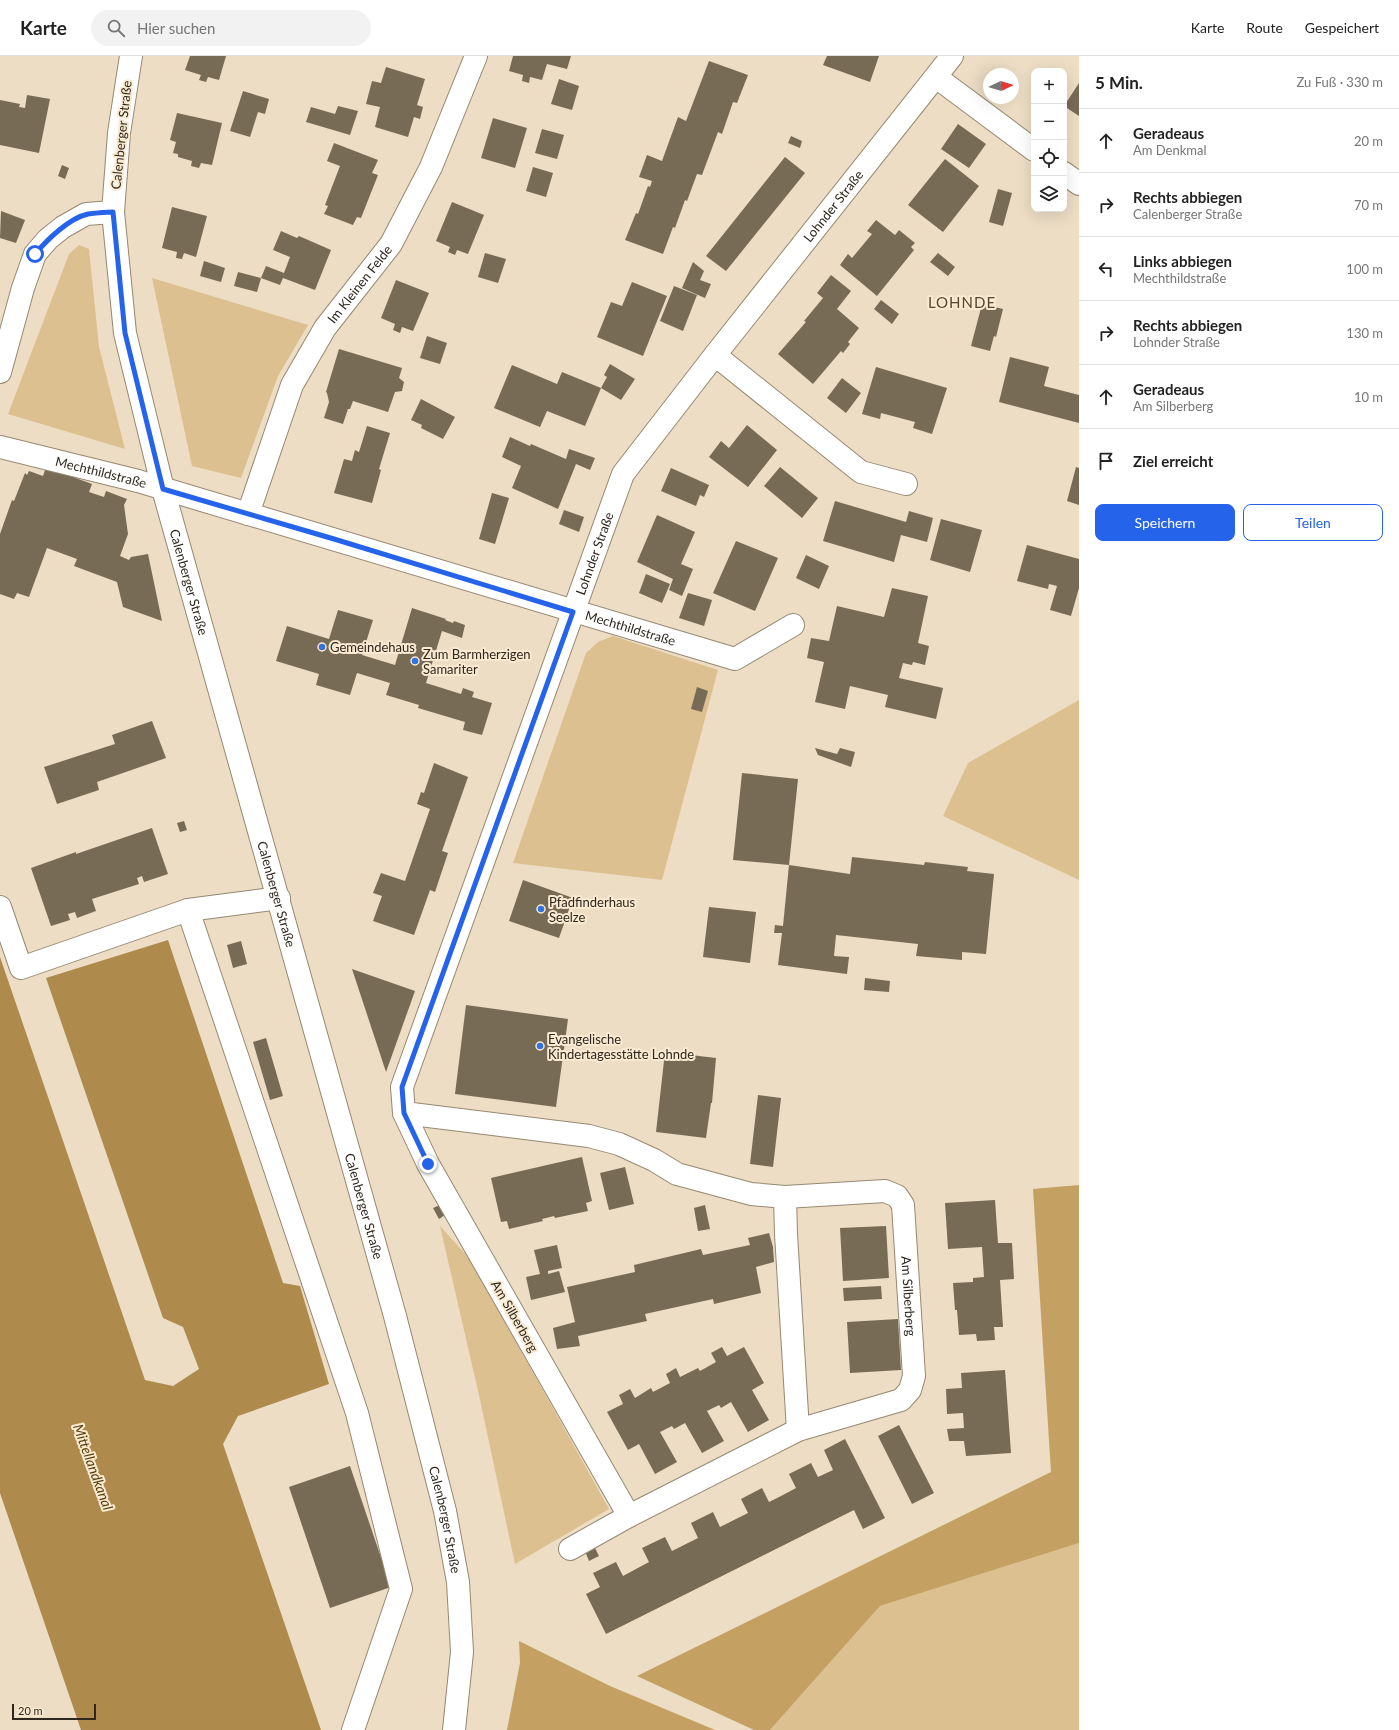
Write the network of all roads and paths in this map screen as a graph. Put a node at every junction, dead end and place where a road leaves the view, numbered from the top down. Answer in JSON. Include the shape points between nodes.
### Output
{"nodes":[{"id":1,"x":130,"y":56,"type":"edge"},
{"id":2,"x":476,"y":56,"type":"edge"},
{"id":3,"x":952,"y":56,"type":"edge"},
{"id":4,"x":936,"y":77,"type":"junction"},
{"id":5,"x":1031,"y":148,"type":"edge"},
{"id":6,"x":1067,"y":175,"type":"edge"},
{"id":7,"x":1079,"y":184,"type":"edge"},
{"id":8,"x":113,"y":212,"type":"junction"},
{"id":9,"x":715,"y":355,"type":"junction"},
{"id":10,"x":0,"y":372,"type":"edge"},
{"id":11,"x":0,"y":447,"type":"edge"},
{"id":12,"x":906,"y":484,"type":"dead end"},
{"id":13,"x":163,"y":489,"type":"junction"},
{"id":14,"x":248,"y":514,"type":"junction"},
{"id":15,"x":573,"y":612,"type":"junction"},
{"id":16,"x":793,"y":625,"type":"dead end"},
{"id":17,"x":279,"y":898,"type":"junction"},
{"id":18,"x":0,"y":907,"type":"edge"},
{"id":19,"x":188,"y":910,"type":"junction"},
{"id":20,"x":404,"y":1113,"type":"junction"},
{"id":21,"x":785,"y":1197,"type":"junction"},
{"id":22,"x":798,"y":1430,"type":"junction"},
{"id":23,"x":629,"y":1516,"type":"junction"},
{"id":24,"x":570,"y":1549,"type":"dead end"},
{"id":25,"x":353,"y":1730,"type":"edge"},
{"id":26,"x":454,"y":1730,"type":"edge"}],
"edges":[{"from":1,"to":8,"type":"street","name":"Calenberger Straße","via":[[119,134]]},
{"from":2,"to":14,"type":"street","name":"Im Kleinen Felde","via":[[431,167],[391,244],[325,328],[292,385]]},
{"from":3,"to":4,"type":"street","name":"Lohnder Straße"},
{"from":4,"to":5,"type":"street"},
{"from":4,"to":9,"type":"street","name":"Lohnder Straße"},
{"from":6,"to":7,"type":"street"},
{"from":8,"to":10,"type":"street","via":[[86,214],[74,220],[53,235],[35,254]]},
{"from":8,"to":13,"type":"street","name":"Calenberger Straße","via":[[125,333]]},
{"from":9,"to":12,"type":"street","via":[[861,472]]},
{"from":9,"to":15,"type":"street","name":"Lohnder Straße","via":[[623,474]]},
{"from":11,"to":13,"type":"street","name":"Mechthildstraße"},
{"from":13,"to":14,"type":"street","name":"Mechthildstraße"},
{"from":13,"to":17,"type":"street","name":"Calenberger Straße"},
{"from":14,"to":15,"type":"street","name":"Mechthildstraße"},
{"from":15,"to":16,"type":"street","name":"Mechthildstraße","via":[[735,659]]},
{"from":15,"to":20,"type":"street","name":"Lohnder Straße","via":[[402,1087]]},
{"from":17,"to":19,"type":"street"},
{"from":17,"to":26,"type":"street","name":"Calenberger Straße","via":[[395,1316],[445,1510],[458,1582],[462,1652]]},
{"from":18,"to":19,"type":"street","via":[[21,968]]},
{"from":19,"to":25,"type":"street","via":[[357,1413],[401,1589]]},
{"from":20,"to":21,"type":"street","name":"Am Silberberg","via":[[589,1136],[619,1144],[678,1174],[751,1194]]},
{"from":20,"to":23,"type":"street","name":"Am Silberberg","via":[[428,1164]]},
{"from":21,"to":22,"type":"street"},
{"from":21,"to":22,"type":"street","name":"Am Silberberg","via":[[885,1191],[897,1196],[903,1205],[914,1376],[910,1390],[901,1400]]},
{"from":22,"to":23,"type":"street","name":"Am Silberberg"},
{"from":23,"to":24,"type":"street","name":"Am Silberberg"}]}
